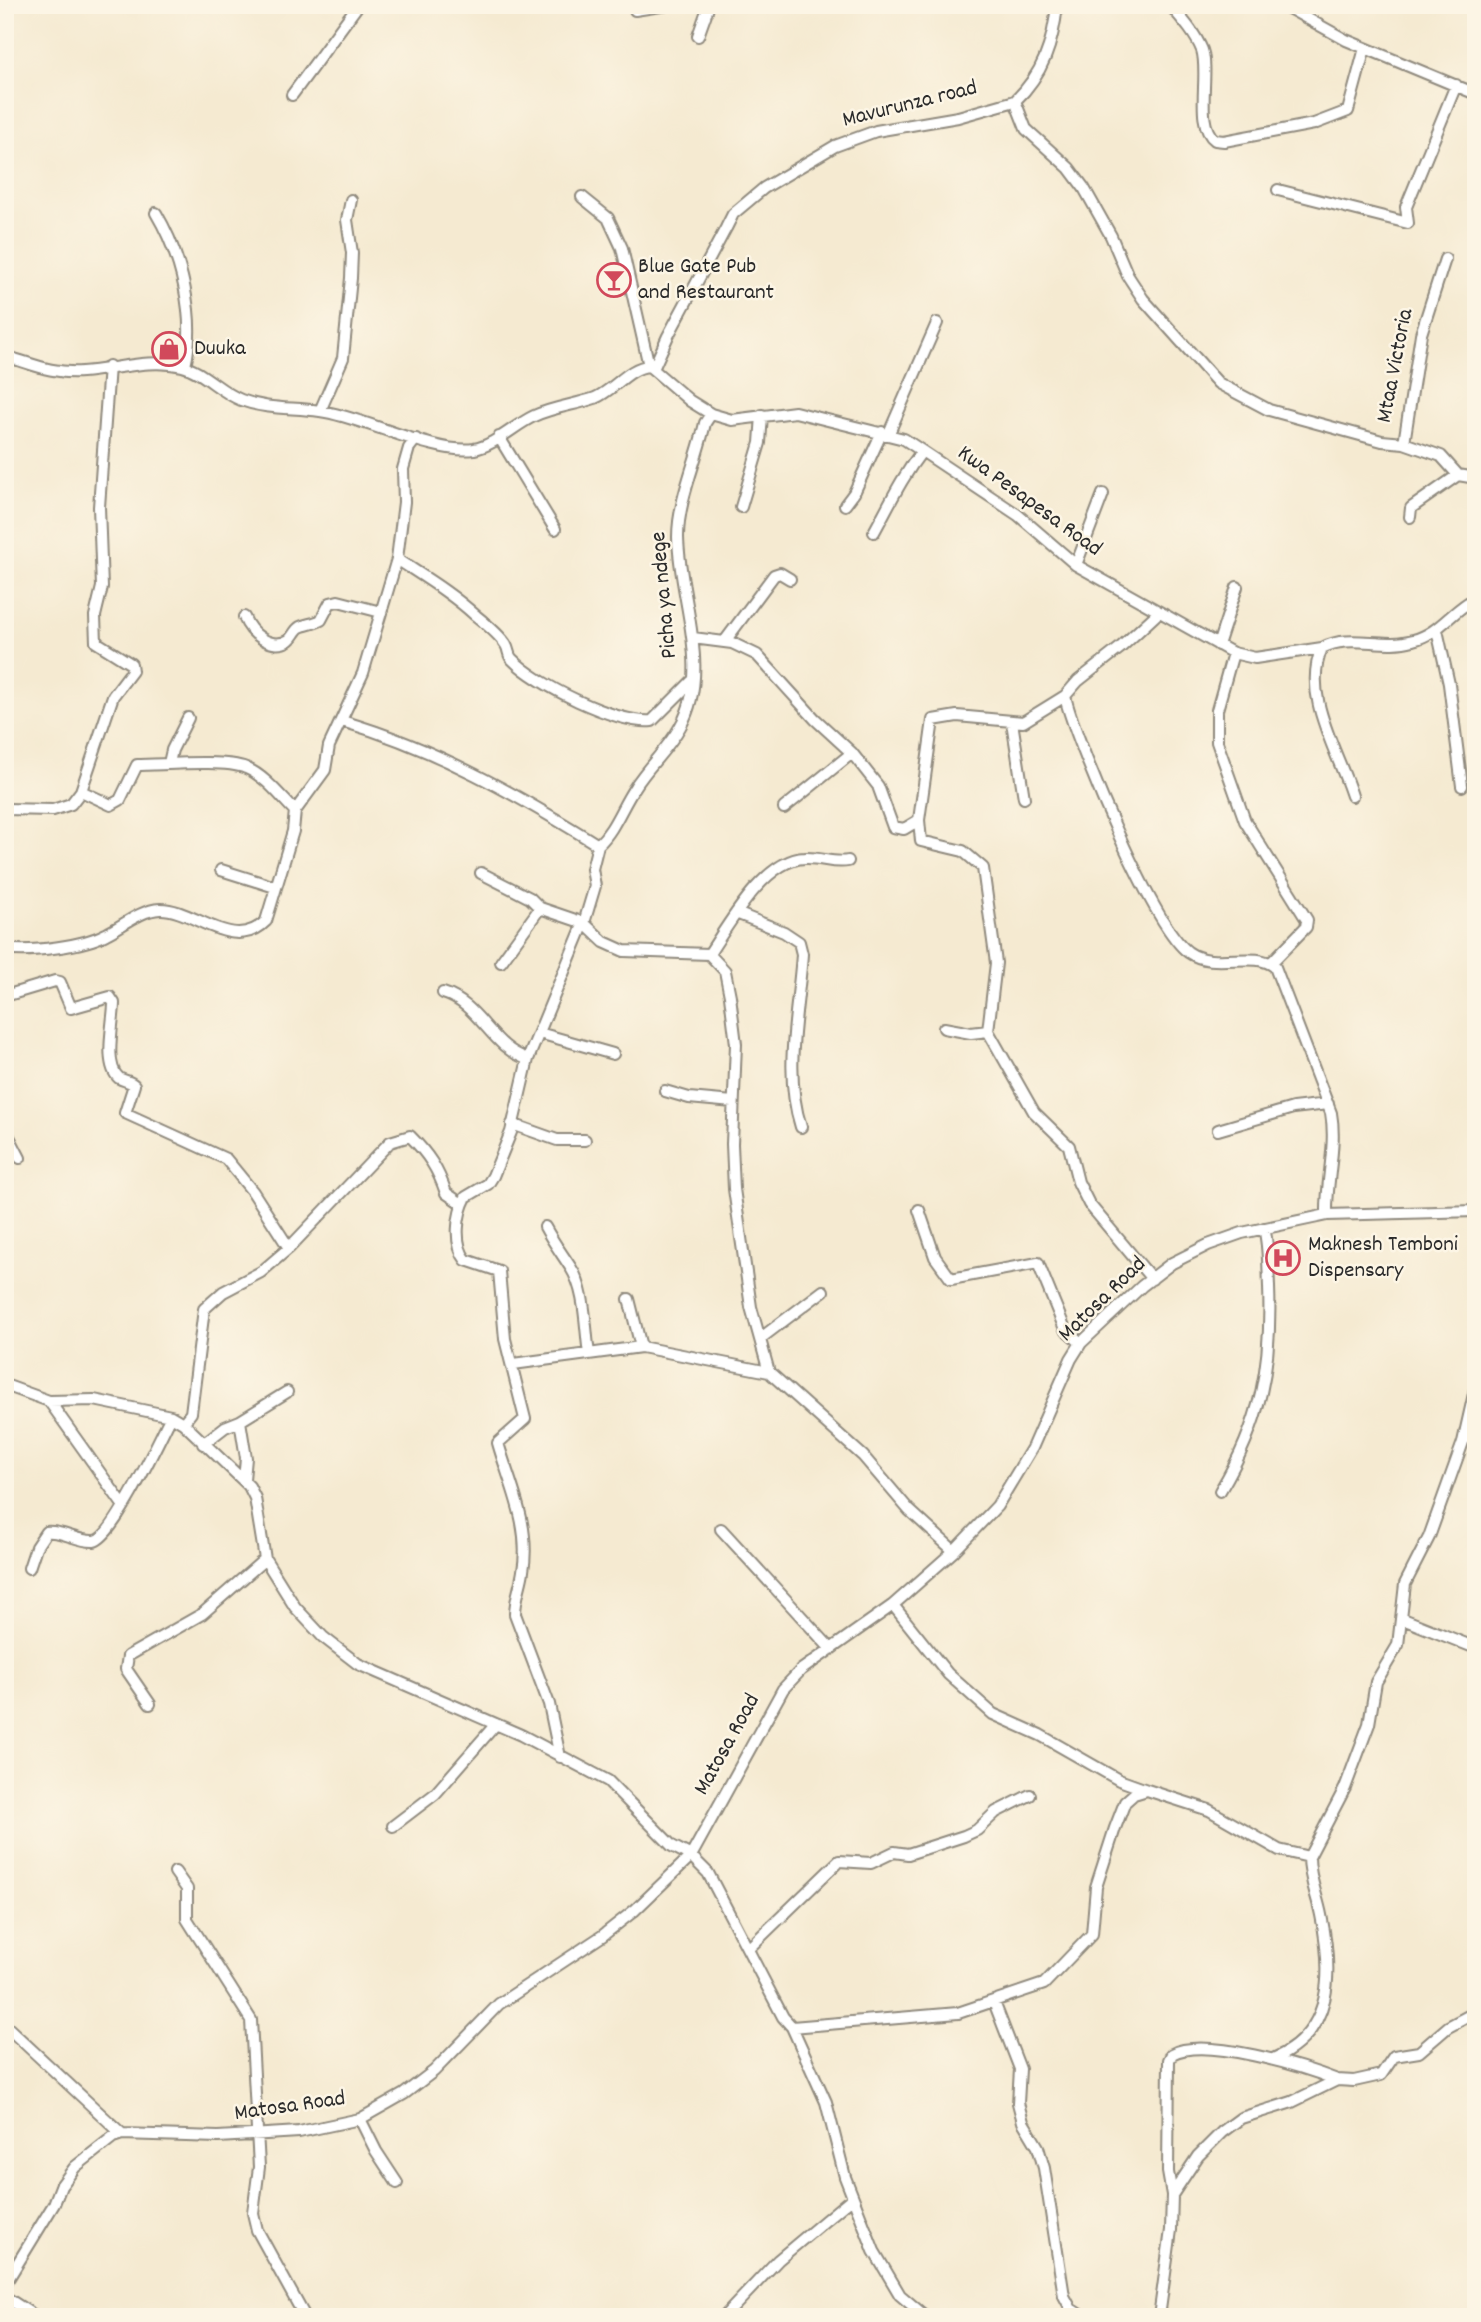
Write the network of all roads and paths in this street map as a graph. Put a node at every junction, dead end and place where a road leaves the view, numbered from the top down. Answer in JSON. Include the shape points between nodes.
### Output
{"nodes":[{"id":1,"x":358,"y":5,"type":"edge"},
{"id":2,"x":667,"y":5,"type":"edge"},
{"id":3,"x":709,"y":5,"type":"edge"},
{"id":4,"x":1057,"y":5,"type":"edge"},
{"id":5,"x":1170,"y":5,"type":"edge"},
{"id":6,"x":1283,"y":5,"type":"edge"},
{"id":7,"x":635,"y":10,"type":"dead end"},
{"id":8,"x":698,"y":36,"type":"dead end"},
{"id":9,"x":1365,"y":48,"type":"junction"},
{"id":10,"x":1456,"y":85,"type":"junction"},
{"id":11,"x":292,"y":94,"type":"dead end"},
{"id":12,"x":1476,"y":94,"type":"edge"},
{"id":13,"x":1015,"y":101,"type":"junction"},
{"id":14,"x":1278,"y":190,"type":"dead end"},
{"id":15,"x":582,"y":197,"type":"dead end"},
{"id":16,"x":351,"y":200,"type":"dead end"},
{"id":17,"x":156,"y":213,"type":"dead end"},
{"id":18,"x":1445,"y":259,"type":"dead end"},
{"id":19,"x":937,"y":323,"type":"dead end"},
{"id":20,"x":5,"y":355,"type":"edge"},
{"id":21,"x":109,"y":366,"type":"junction"},
{"id":22,"x":185,"y":366,"type":"junction"},
{"id":23,"x":652,"y":367,"type":"junction"},
{"id":24,"x":320,"y":411,"type":"junction"},
{"id":25,"x":711,"y":414,"type":"junction"},
{"id":26,"x":762,"y":415,"type":"junction"},
{"id":27,"x":885,"y":432,"type":"junction"},
{"id":28,"x":499,"y":437,"type":"junction"},
{"id":29,"x":416,"y":439,"type":"junction"},
{"id":30,"x":1404,"y":443,"type":"junction"},
{"id":31,"x":922,"y":451,"type":"junction"},
{"id":32,"x":1458,"y":475,"type":"junction"},
{"id":33,"x":1476,"y":478,"type":"edge"},
{"id":34,"x":1103,"y":494,"type":"dead end"},
{"id":35,"x":845,"y":505,"type":"dead end"},
{"id":36,"x":741,"y":508,"type":"dead end"},
{"id":37,"x":1410,"y":517,"type":"dead end"},
{"id":38,"x":555,"y":529,"type":"dead end"},
{"id":39,"x":874,"y":532,"type":"dead end"},
{"id":40,"x":397,"y":559,"type":"junction"},
{"id":41,"x":1076,"y":565,"type":"junction"},
{"id":42,"x":790,"y":579,"type":"dead end"},
{"id":43,"x":1237,"y":587,"type":"dead end"},
{"id":44,"x":1476,"y":598,"type":"edge"},
{"id":45,"x":381,"y":611,"type":"junction"},
{"id":46,"x":1159,"y":612,"type":"junction"},
{"id":47,"x":244,"y":617,"type":"dead end"},
{"id":48,"x":1437,"y":630,"type":"junction"},
{"id":49,"x":693,"y":638,"type":"junction"},
{"id":50,"x":725,"y":641,"type":"junction"},
{"id":51,"x":1218,"y":645,"type":"junction"},
{"id":52,"x":1321,"y":648,"type":"junction"},
{"id":53,"x":1233,"y":653,"type":"junction"},
{"id":54,"x":692,"y":680,"type":"junction"},
{"id":55,"x":1065,"y":696,"type":"junction"},
{"id":56,"x":188,"y":718,"type":"dead end"},
{"id":57,"x":342,"y":721,"type":"junction"},
{"id":58,"x":1012,"y":722,"type":"junction"},
{"id":59,"x":852,"y":753,"type":"junction"},
{"id":60,"x":169,"y":763,"type":"junction"},
{"id":61,"x":1462,"y":786,"type":"dead end"},
{"id":62,"x":81,"y":790,"type":"junction"},
{"id":63,"x":1352,"y":796,"type":"dead end"},
{"id":64,"x":1024,"y":797,"type":"dead end"},
{"id":65,"x":784,"y":808,"type":"dead end"},
{"id":66,"x":5,"y":809,"type":"edge"},
{"id":67,"x":295,"y":811,"type":"junction"},
{"id":68,"x":919,"y":820,"type":"junction"},
{"id":69,"x":597,"y":845,"type":"junction"},
{"id":70,"x":848,"y":861,"type":"dead end"},
{"id":71,"x":221,"y":870,"type":"dead end"},
{"id":72,"x":481,"y":873,"type":"dead end"},
{"id":73,"x":275,"y":887,"type":"junction"},
{"id":74,"x":540,"y":908,"type":"junction"},
{"id":75,"x":736,"y":913,"type":"junction"},
{"id":76,"x":584,"y":923,"type":"junction"},
{"id":77,"x":5,"y":949,"type":"edge"},
{"id":78,"x":709,"y":954,"type":"junction"},
{"id":79,"x":501,"y":962,"type":"dead end"},
{"id":80,"x":1270,"y":963,"type":"junction"},
{"id":81,"x":443,"y":993,"type":"dead end"},
{"id":82,"x":5,"y":996,"type":"edge"},
{"id":83,"x":944,"y":1028,"type":"dead end"},
{"id":84,"x":988,"y":1031,"type":"junction"},
{"id":85,"x":538,"y":1033,"type":"junction"},
{"id":86,"x":613,"y":1054,"type":"dead end"},
{"id":87,"x":528,"y":1059,"type":"junction"},
{"id":88,"x":665,"y":1091,"type":"dead end"},
{"id":89,"x":733,"y":1102,"type":"junction"},
{"id":90,"x":1328,"y":1104,"type":"junction"},
{"id":91,"x":512,"y":1124,"type":"junction"},
{"id":92,"x":802,"y":1127,"type":"dead end"},
{"id":93,"x":5,"y":1129,"type":"edge"},
{"id":94,"x":1219,"y":1130,"type":"dead end"},
{"id":95,"x":585,"y":1140,"type":"dead end"},
{"id":96,"x":20,"y":1158,"type":"dead end"},
{"id":97,"x":462,"y":1204,"type":"junction"},
{"id":98,"x":919,"y":1210,"type":"dead end"},
{"id":99,"x":1476,"y":1211,"type":"edge"},
{"id":100,"x":1327,"y":1215,"type":"junction"},
{"id":101,"x":545,"y":1227,"type":"dead end"},
{"id":102,"x":1264,"y":1228,"type":"junction"},
{"id":103,"x":289,"y":1248,"type":"junction"},
{"id":104,"x":5,"y":1260,"type":"edge"},
{"id":105,"x":5,"y":1279,"type":"edge"},
{"id":106,"x":1152,"y":1279,"type":"junction"},
{"id":107,"x":823,"y":1291,"type":"dead end"},
{"id":108,"x":629,"y":1299,"type":"dead end"},
{"id":109,"x":761,"y":1338,"type":"junction"},
{"id":110,"x":1081,"y":1343,"type":"junction"},
{"id":111,"x":641,"y":1347,"type":"junction"},
{"id":112,"x":589,"y":1354,"type":"junction"},
{"id":113,"x":513,"y":1364,"type":"junction"},
{"id":114,"x":769,"y":1372,"type":"junction"},
{"id":115,"x":5,"y":1385,"type":"edge"},
{"id":116,"x":287,"y":1392,"type":"dead end"},
{"id":117,"x":1475,"y":1392,"type":"edge"},
{"id":118,"x":50,"y":1401,"type":"junction"},
{"id":119,"x":171,"y":1416,"type":"junction"},
{"id":120,"x":240,"y":1421,"type":"junction"},
{"id":121,"x":183,"y":1423,"type":"junction"},
{"id":122,"x":203,"y":1444,"type":"junction"},
{"id":123,"x":244,"y":1479,"type":"junction"},
{"id":124,"x":1220,"y":1491,"type":"dead end"},
{"id":125,"x":123,"y":1505,"type":"junction"},
{"id":126,"x":721,"y":1529,"type":"dead end"},
{"id":127,"x":954,"y":1551,"type":"junction"},
{"id":128,"x":265,"y":1559,"type":"junction"},
{"id":129,"x":30,"y":1568,"type":"dead end"},
{"id":130,"x":893,"y":1605,"type":"junction"},
{"id":131,"x":1403,"y":1619,"type":"junction"},
{"id":132,"x":1476,"y":1648,"type":"edge"},
{"id":133,"x":831,"y":1649,"type":"junction"},
{"id":134,"x":150,"y":1704,"type":"dead end"},
{"id":135,"x":496,"y":1724,"type":"junction"},
{"id":136,"x":561,"y":1757,"type":"junction"},
{"id":137,"x":1147,"y":1790,"type":"junction"},
{"id":138,"x":1030,"y":1795,"type":"dead end"},
{"id":139,"x":393,"y":1826,"type":"dead end"},
{"id":140,"x":691,"y":1856,"type":"junction"},
{"id":141,"x":1308,"y":1857,"type":"junction"},
{"id":142,"x":175,"y":1872,"type":"dead end"},
{"id":143,"x":748,"y":1949,"type":"junction"},
{"id":144,"x":994,"y":2002,"type":"junction"},
{"id":145,"x":1476,"y":2012,"type":"edge"},
{"id":146,"x":5,"y":2025,"type":"edge"},
{"id":147,"x":792,"y":2027,"type":"junction"},
{"id":148,"x":1273,"y":2059,"type":"junction"},
{"id":149,"x":1337,"y":2080,"type":"junction"},
{"id":150,"x":360,"y":2119,"type":"junction"},
{"id":151,"x":122,"y":2134,"type":"junction"},
{"id":152,"x":255,"y":2135,"type":"junction"},
{"id":153,"x":397,"y":2183,"type":"dead end"},
{"id":154,"x":1172,"y":2195,"type":"junction"},
{"id":155,"x":852,"y":2198,"type":"junction"},
{"id":156,"x":5,"y":2284,"type":"edge"},
{"id":157,"x":5,"y":2297,"type":"edge"},
{"id":158,"x":36,"y":2317,"type":"edge"},
{"id":159,"x":305,"y":2317,"type":"edge"},
{"id":160,"x":724,"y":2317,"type":"edge"},
{"id":161,"x":926,"y":2317,"type":"edge"},
{"id":162,"x":1083,"y":2317,"type":"edge"},
{"id":163,"x":1159,"y":2317,"type":"edge"},
{"id":164,"x":1358,"y":2317,"type":"edge"},
{"id":165,"x":1380,"y":2317,"type":"edge"}],
"edges":[{"from":1,"to":11,"type":"street"},
{"from":2,"to":7,"type":"street"},
{"from":3,"to":8,"type":"street"},
{"from":4,"to":13,"type":"street","via":[[1047,57]]},
{"from":5,"to":9,"type":"street","via":[[1190,28],[1202,52],[1206,128],[1215,140],[1314,124],[1343,113],[1352,106]]},
{"from":6,"to":9,"type":"street"},
{"from":9,"to":10,"type":"street"},
{"from":10,"to":12,"type":"street"},
{"from":10,"to":14,"type":"street","via":[[1406,207],[1408,223]]},
{"from":13,"to":23,"type":"street","name":"Mavurunza road","via":[[854,138],[764,188],[733,214]]},
{"from":13,"to":30,"type":"street","via":[[1026,129],[1084,188],[1143,299],[1218,383],[1269,410]]},
{"from":15,"to":23,"type":"street","via":[[608,218],[622,248]]},
{"from":16,"to":24,"type":"street","via":[[347,220],[351,278],[343,358]]},
{"from":17,"to":22,"type":"street","via":[[168,234],[186,305],[191,342]]},
{"from":18,"to":30,"type":"street","name":"Mtaa Victoria","via":[[1421,334]]},
{"from":19,"to":27,"type":"street"},
{"from":20,"to":21,"type":"street","via":[[37,369],[58,372]]},
{"from":21,"to":22,"type":"street"},
{"from":21,"to":62,"type":"street","via":[[99,507],[102,587],[93,630],[96,642],[131,664],[132,671],[113,696]]},
{"from":22,"to":24,"type":"street","via":[[229,395],[256,405]]},
{"from":23,"to":25,"type":"street","name":"Kwa Pesapesa Road","via":[[670,387]]},
{"from":23,"to":28,"type":"street","via":[[634,370],[595,398],[535,415]]},
{"from":24,"to":29,"type":"street"},
{"from":25,"to":26,"type":"street","name":"Kwa Pesapesa Road","via":[[732,420]]},
{"from":25,"to":49,"type":"street","name":"Picha ya ndege","via":[[680,515],[679,548]]},
{"from":26,"to":27,"type":"street","name":"Kwa Pesapesa Road","via":[[803,413]]},
{"from":26,"to":36,"type":"street","via":[[755,464]]},
{"from":27,"to":31,"type":"street","name":"Kwa Pesapesa Road"},
{"from":27,"to":35,"type":"street"},
{"from":28,"to":29,"type":"street","via":[[469,449]]},
{"from":28,"to":38,"type":"street"},
{"from":29,"to":40,"type":"street","via":[[403,469]]},
{"from":30,"to":32,"type":"street","via":[[1441,456]]},
{"from":31,"to":39,"type":"street","via":[[898,483]]},
{"from":31,"to":41,"type":"street","name":"Kwa Pesapesa Road","via":[[1018,515]]},
{"from":32,"to":33,"type":"street"},
{"from":32,"to":37,"type":"street","via":[[1411,508]]},
{"from":34,"to":41,"type":"street"},
{"from":40,"to":45,"type":"street"},
{"from":40,"to":54,"type":"street","via":[[478,617],[527,671],[563,693],[611,713],[652,721]]},
{"from":41,"to":46,"type":"street","name":"Kwa Pesapesa Road"},
{"from":42,"to":50,"type":"street","via":[[774,575]]},
{"from":43,"to":51,"type":"street"},
{"from":44,"to":48,"type":"street","via":[[1450,614]]},
{"from":45,"to":47,"type":"street","via":[[330,603],[321,620],[299,628],[287,642],[277,644],[248,627]]},
{"from":45,"to":57,"type":"street","via":[[363,673]]},
{"from":46,"to":51,"type":"street","name":"Kwa Pesapesa Road"},
{"from":46,"to":55,"type":"street"},
{"from":48,"to":52,"type":"street","name":"Kwa Pesapesa Road","via":[[1400,643],[1341,641]]},
{"from":48,"to":61,"type":"street"},
{"from":49,"to":50,"type":"street"},
{"from":49,"to":54,"type":"street","name":"Picha ya ndege"},
{"from":50,"to":59,"type":"street","via":[[757,655]]},
{"from":51,"to":53,"type":"street","name":"Kwa Pesapesa Road"},
{"from":52,"to":53,"type":"street","name":"Kwa Pesapesa Road","via":[[1255,658]]},
{"from":52,"to":63,"type":"street","via":[[1315,663],[1316,688]]},
{"from":53,"to":80,"type":"street","via":[[1217,710],[1217,742],[1245,821],[1307,920],[1306,927]]},
{"from":54,"to":69,"type":"street","name":"Picha ya ndege","via":[[681,725]]},
{"from":55,"to":58,"type":"street","via":[[1037,716]]},
{"from":55,"to":80,"type":"street","via":[[1118,831],[1178,942],[1205,960]]},
{"from":56,"to":60,"type":"street"},
{"from":57,"to":67,"type":"street","via":[[329,746],[325,770]]},
{"from":57,"to":69,"type":"street","via":[[475,772]]},
{"from":58,"to":64,"type":"street"},
{"from":58,"to":68,"type":"street","via":[[957,716],[933,720]]},
{"from":59,"to":65,"type":"street"},
{"from":59,"to":68,"type":"street","via":[[878,786],[893,827],[904,829]]},
{"from":60,"to":62,"type":"street","via":[[137,765],[117,804],[106,804]]},
{"from":60,"to":67,"type":"street","via":[[242,767],[259,776]]},
{"from":62,"to":66,"type":"street","via":[[71,804],[53,810]]},
{"from":67,"to":73,"type":"street"},
{"from":68,"to":84,"type":"street","via":[[923,843],[969,854],[985,874],[996,963]]},
{"from":69,"to":76,"type":"street","via":[[592,869],[595,886]]},
{"from":70,"to":75,"type":"street","via":[[792,860],[764,879]]},
{"from":71,"to":73,"type":"street"},
{"from":72,"to":74,"type":"street"},
{"from":73,"to":77,"type":"street","via":[[271,909],[259,928],[235,932],[158,909],[91,941]]},
{"from":74,"to":76,"type":"street"},
{"from":74,"to":79,"type":"street"},
{"from":75,"to":78,"type":"street"},
{"from":75,"to":92,"type":"street","via":[[799,942],[802,954],[791,1077]]},
{"from":76,"to":78,"type":"street","via":[[604,942],[624,950]]},
{"from":76,"to":85,"type":"street"},
{"from":78,"to":89,"type":"street","via":[[725,971],[730,996],[736,1044]]},
{"from":80,"to":90,"type":"street"},
{"from":81,"to":87,"type":"street","via":[[457,997],[514,1055]]},
{"from":82,"to":103,"type":"street","via":[[55,981],[60,982],[71,1008],[105,996],[113,999],[110,1044],[114,1069],[134,1085],[125,1114],[226,1158]]},
{"from":83,"to":84,"type":"street"},
{"from":84,"to":106,"type":"street","via":[[1034,1112],[1069,1146],[1077,1182],[1088,1204]]},
{"from":85,"to":86,"type":"street"},
{"from":85,"to":87,"type":"street"},
{"from":87,"to":91,"type":"street"},
{"from":88,"to":89,"type":"street"},
{"from":89,"to":109,"type":"street","via":[[737,1216],[751,1307]]},
{"from":90,"to":94,"type":"street","via":[[1293,1108]]},
{"from":90,"to":100,"type":"street","via":[[1334,1129]]},
{"from":91,"to":95,"type":"street","via":[[557,1140]]},
{"from":91,"to":97,"type":"street","via":[[491,1181]]},
{"from":93,"to":96,"type":"street"},
{"from":97,"to":103,"type":"street","via":[[446,1193],[442,1175],[426,1152],[410,1136],[403,1136],[390,1142]]},
{"from":97,"to":113,"type":"street","via":[[460,1251],[470,1262],[499,1271],[505,1339]]},
{"from":98,"to":110,"type":"street","via":[[935,1257],[951,1279],[1038,1263],[1065,1329]]},
{"from":99,"to":100,"type":"street","name":"Matosa Road"},
{"from":100,"to":102,"type":"street","name":"Matosa Road"},
{"from":101,"to":112,"type":"street","via":[[571,1268]]},
{"from":102,"to":106,"type":"street","name":"Matosa Road","via":[[1191,1252]]},
{"from":102,"to":124,"type":"street","via":[[1270,1317],[1266,1380],[1253,1430]]},
{"from":103,"to":121,"type":"street","via":[[204,1309],[192,1406]]},
{"from":104,"to":105,"type":"street"},
{"from":106,"to":110,"type":"street","name":"Matosa Road"},
{"from":107,"to":109,"type":"street"},
{"from":108,"to":111,"type":"street"},
{"from":109,"to":114,"type":"street"},
{"from":110,"to":127,"type":"street","name":"Matosa Road","via":[[1009,1490]]},
{"from":111,"to":112,"type":"street"},
{"from":111,"to":114,"type":"street"},
{"from":112,"to":113,"type":"street"},
{"from":113,"to":136,"type":"street","via":[[525,1419],[498,1443],[522,1515],[523,1571],[515,1614],[549,1704]]},
{"from":114,"to":127,"type":"street","via":[[863,1456],[909,1510]]},
{"from":115,"to":118,"type":"street"},
{"from":116,"to":120,"type":"street"},
{"from":117,"to":131,"type":"street","via":[[1434,1524],[1405,1584]]},
{"from":118,"to":119,"type":"street","via":[[94,1400]]},
{"from":118,"to":125,"type":"street"},
{"from":119,"to":121,"type":"street"},
{"from":119,"to":125,"type":"street","via":[[142,1478]]},
{"from":120,"to":122,"type":"street"},
{"from":120,"to":123,"type":"street"},
{"from":121,"to":122,"type":"street"},
{"from":122,"to":123,"type":"street"},
{"from":123,"to":128,"type":"street","via":[[255,1498]]},
{"from":125,"to":129,"type":"street","via":[[110,1529],[97,1541],[46,1532]]},
{"from":126,"to":133,"type":"street"},
{"from":127,"to":130,"type":"street","name":"Matosa Road"},
{"from":128,"to":134,"type":"street","via":[[202,1614],[128,1656],[126,1669]]},
{"from":128,"to":135,"type":"street","via":[[295,1607],[358,1664]]},
{"from":130,"to":133,"type":"street","name":"Matosa Road"},
{"from":130,"to":137,"type":"street","via":[[948,1675],[985,1709]]},
{"from":131,"to":132,"type":"street"},
{"from":131,"to":141,"type":"street","via":[[1398,1645],[1376,1682],[1369,1724],[1345,1788]]},
{"from":133,"to":140,"type":"street","name":"Matosa Road","via":[[783,1689]]},
{"from":135,"to":136,"type":"street"},
{"from":135,"to":139,"type":"street","via":[[435,1794]]},
{"from":136,"to":140,"type":"street","via":[[607,1781],[672,1846]]},
{"from":137,"to":141,"type":"street","via":[[1209,1810],[1279,1850]]},
{"from":137,"to":144,"type":"street","via":[[1125,1802],[1115,1828],[1096,1887],[1092,1934],[1053,1978]]},
{"from":138,"to":143,"type":"street","via":[[996,1812],[964,1836],[908,1854],[894,1852],[871,1863],[839,1861]]},
{"from":140,"to":143,"type":"street","via":[[708,1872]]},
{"from":140,"to":150,"type":"street","name":"Matosa Road","via":[[602,1936],[499,2004],[434,2071]]},
{"from":141,"to":148,"type":"street","via":[[1322,1917],[1328,1991],[1303,2043]]},
{"from":142,"to":152,"type":"street","via":[[187,1889],[187,1919],[251,2020]]},
{"from":143,"to":147,"type":"street"},
{"from":144,"to":147,"type":"street","via":[[946,2014]]},
{"from":144,"to":162,"type":"street","via":[[1020,2069],[1018,2104],[1023,2122],[1044,2168],[1064,2295],[1071,2309]]},
{"from":145,"to":149,"type":"street","via":[[1448,2027],[1419,2052],[1394,2056],[1381,2075]]},
{"from":146,"to":151,"type":"street"},
{"from":147,"to":155,"type":"street","via":[[826,2102]]},
{"from":148,"to":149,"type":"street"},
{"from":148,"to":154,"type":"street","via":[[1191,2050],[1172,2054],[1168,2172]]},
{"from":149,"to":154,"type":"street","via":[[1292,2102],[1241,2118],[1198,2156]]},
{"from":150,"to":152,"type":"street","name":"Matosa Road","via":[[299,2132]]},
{"from":150,"to":153,"type":"street"},
{"from":151,"to":152,"type":"street","name":"Matosa Road"},
{"from":151,"to":156,"type":"street","via":[[75,2167]]},
{"from":152,"to":159,"type":"street","via":[[259,2167],[253,2213],[257,2230]]},
{"from":154,"to":163,"type":"street"},
{"from":155,"to":160,"type":"street","via":[[778,2260]]},
{"from":155,"to":161,"type":"street","via":[[893,2287]]},
{"from":157,"to":158,"type":"street"},
{"from":164,"to":165,"type":"street"}]}
